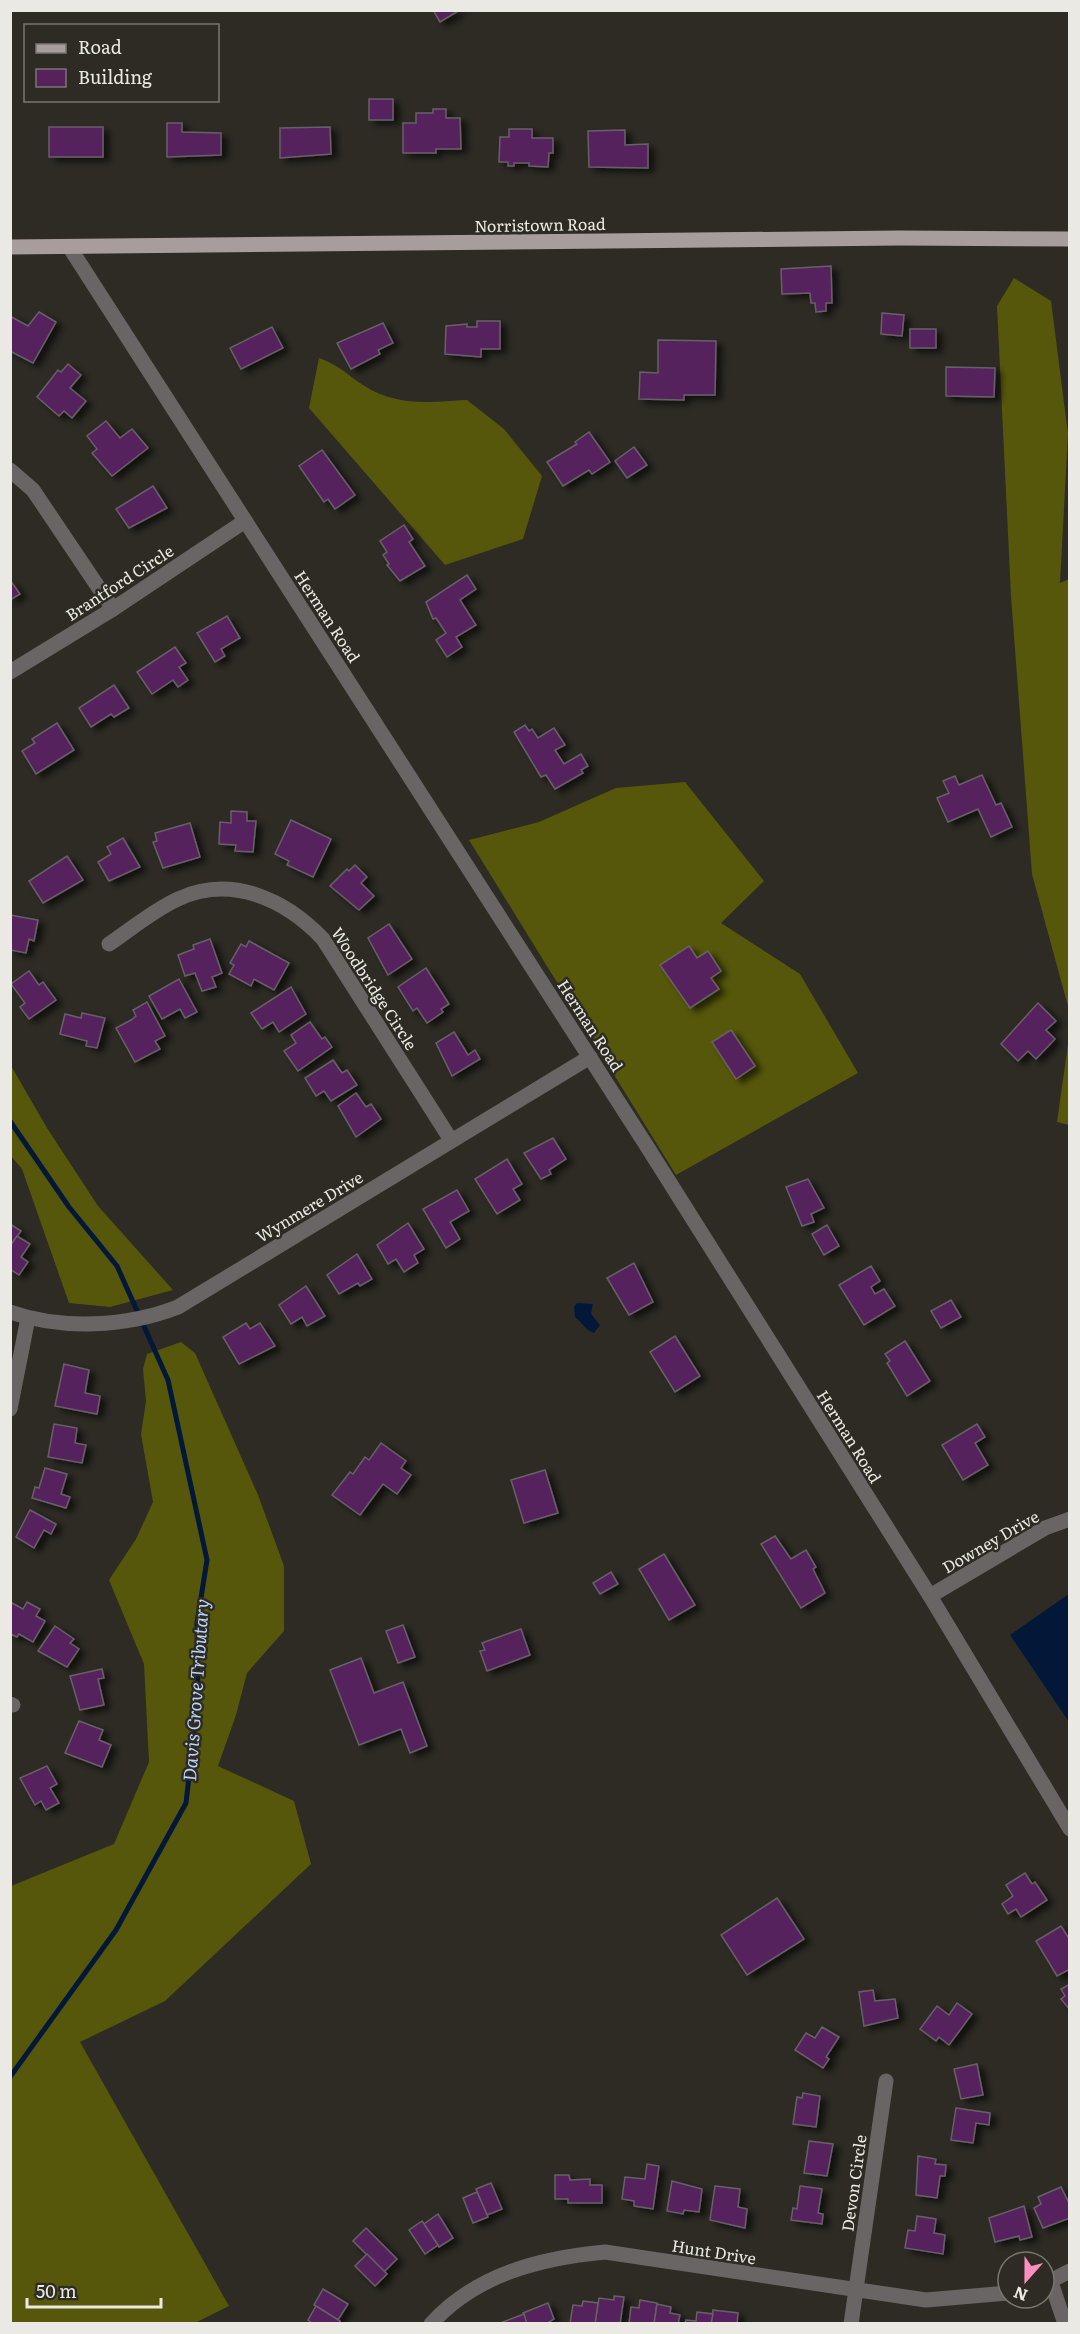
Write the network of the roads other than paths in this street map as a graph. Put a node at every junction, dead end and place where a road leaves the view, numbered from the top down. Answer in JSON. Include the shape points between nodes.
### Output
{"nodes":[{"id":1,"x":1070,"y":239,"type":"edge"},
{"id":2,"x":10,"y":247,"type":"edge"},
{"id":3,"x":70,"y":248,"type":"junction"},
{"id":4,"x":10,"y":470,"type":"edge"},
{"id":5,"x":245,"y":521,"type":"junction"},
{"id":6,"x":113,"y":609,"type":"junction"},
{"id":7,"x":10,"y":672,"type":"edge"},
{"id":8,"x":108,"y":944,"type":"dead end"},
{"id":9,"x":590,"y":1057,"type":"junction"},
{"id":10,"x":452,"y":1140,"type":"junction"},
{"id":11,"x":10,"y":1312,"type":"edge"},
{"id":12,"x":28,"y":1318,"type":"junction"},
{"id":13,"x":10,"y":1409,"type":"edge"},
{"id":14,"x":1070,"y":1520,"type":"edge"},
{"id":15,"x":930,"y":1596,"type":"junction"},
{"id":16,"x":1070,"y":1829,"type":"edge"},
{"id":17,"x":886,"y":2081,"type":"dead end"},
{"id":18,"x":1070,"y":2271,"type":"edge"},
{"id":19,"x":1056,"y":2279,"type":"edge"},
{"id":20,"x":856,"y":2291,"type":"junction"},
{"id":21,"x":996,"y":2294,"type":"edge"},
{"id":22,"x":1056,"y":2302,"type":"edge"},
{"id":23,"x":431,"y":2324,"type":"edge"},
{"id":24,"x":851,"y":2324,"type":"edge"},
{"id":25,"x":1065,"y":2324,"type":"edge"}],
"edges":[{"from":1,"to":3,"type":"main road","name":"Norristown Road"},
{"from":2,"to":3,"type":"main road","name":"Norristown Road"},
{"from":3,"to":5,"type":"street","name":"Herman Road"},
{"from":4,"to":6,"type":"street","via":[[33,490]]},
{"from":5,"to":6,"type":"street","name":"Brantford Circle"},
{"from":5,"to":9,"type":"street","name":"Herman Road"},
{"from":6,"to":7,"type":"street","name":"Brantford Circle"},
{"from":8,"to":10,"type":"street","name":"Woodbridge Circle","via":[[178,899],[201,892],[243,891],[282,905],[323,939]]},
{"from":9,"to":10,"type":"street","name":"Wynmere Drive"},
{"from":9,"to":15,"type":"street","name":"Herman Road"},
{"from":10,"to":12,"type":"street","name":"Wynmere Drive","via":[[185,1303],[141,1319],[87,1323]]},
{"from":11,"to":12,"type":"street","name":"Wynmere Drive"},
{"from":12,"to":13,"type":"street"},
{"from":14,"to":15,"type":"street","name":"Downey Drive","via":[[1045,1528]]},
{"from":15,"to":16,"type":"street","name":"Herman Road"},
{"from":17,"to":20,"type":"street","name":"Devon Circle"},
{"from":18,"to":19,"type":"street"},
{"from":20,"to":21,"type":"street","name":"Hunt Drive","via":[[926,2300]]},
{"from":20,"to":23,"type":"street","name":"Hunt Drive","via":[[605,2252],[567,2255],[496,2277],[465,2293]]},
{"from":20,"to":24,"type":"street","name":"Devon Circle"},
{"from":22,"to":25,"type":"street"}]}
